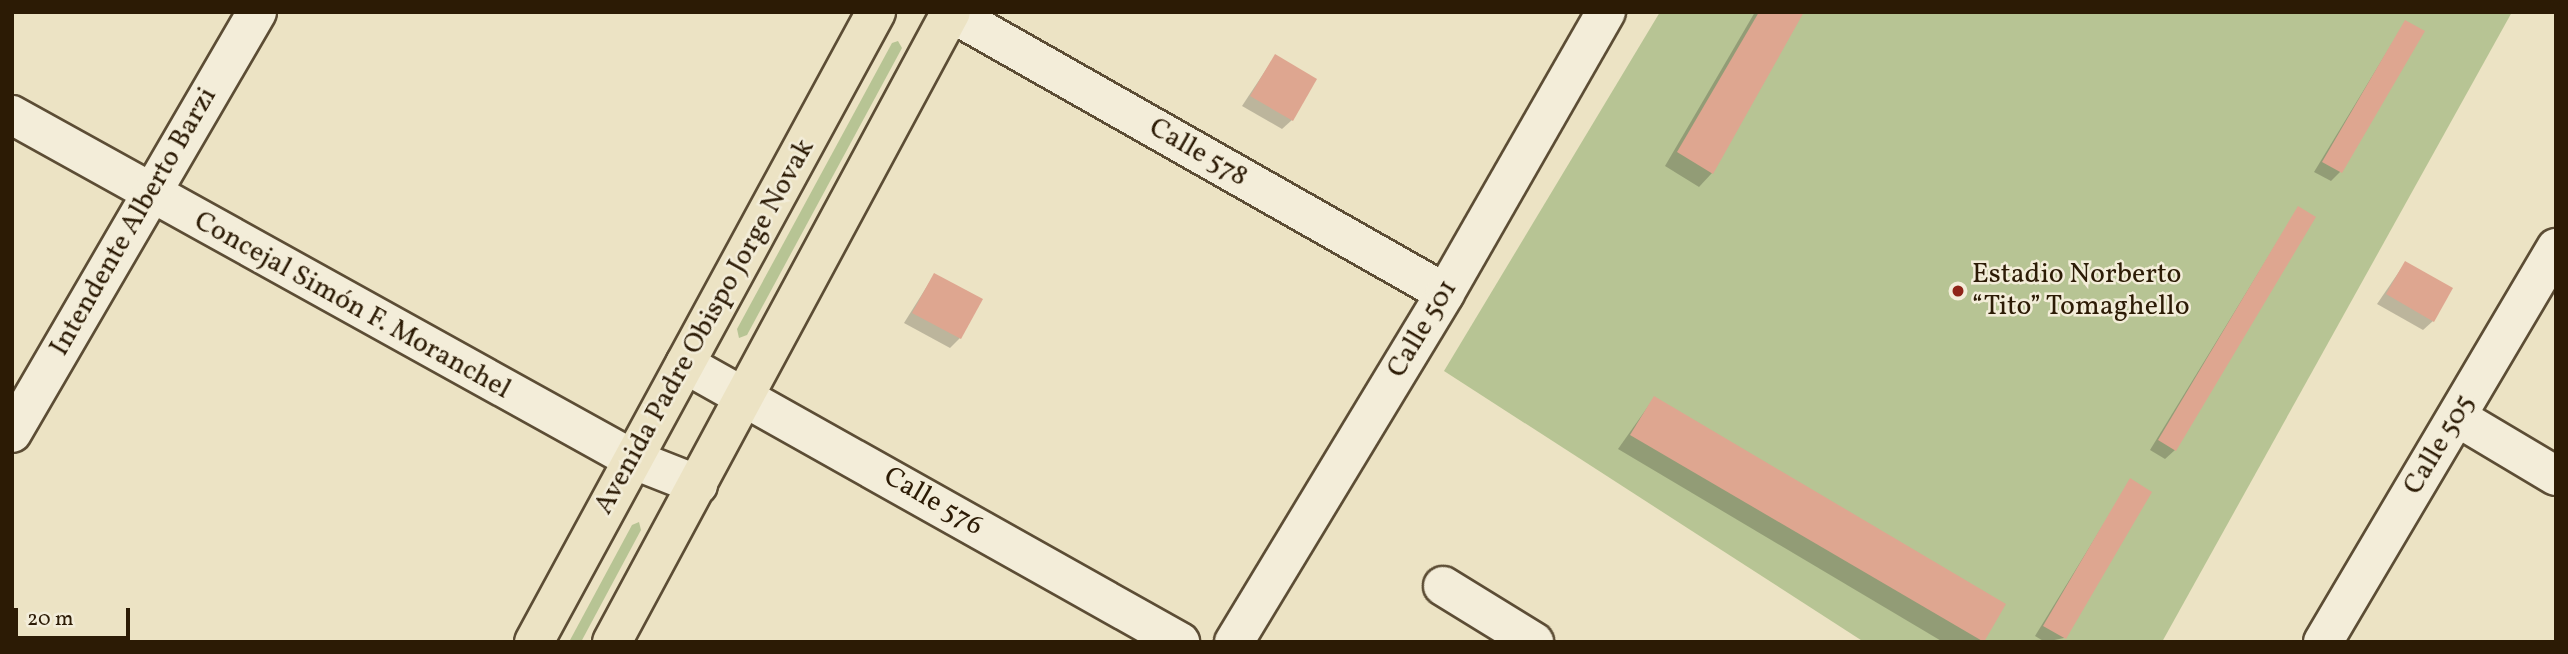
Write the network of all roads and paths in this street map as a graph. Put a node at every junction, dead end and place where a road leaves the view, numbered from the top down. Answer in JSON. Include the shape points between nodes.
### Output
{"nodes":[{"id":1,"x":257,"y":12,"type":"edge"},
{"id":2,"x":876,"y":12,"type":"edge"},
{"id":3,"x":950,"y":12,"type":"edge"},
{"id":4,"x":1606,"y":12,"type":"edge"},
{"id":5,"x":12,"y":115,"type":"edge"},
{"id":6,"x":149,"y":195,"type":"junction"},
{"id":7,"x":2556,"y":248,"type":"edge"},
{"id":8,"x":1445,"y":293,"type":"junction"},
{"id":9,"x":685,"y":365,"type":"junction"},
{"id":10,"x":744,"y":395,"type":"junction"},
{"id":11,"x":2457,"y":417,"type":"junction"},
{"id":12,"x":12,"y":433,"type":"edge"},
{"id":13,"x":632,"y":459,"type":"junction"},
{"id":14,"x":2556,"y":477,"type":"edge"},
{"id":15,"x":698,"y":485,"type":"junction"},
{"id":16,"x":1443,"y":586,"type":"dead end"},
{"id":17,"x":534,"y":642,"type":"edge"},
{"id":18,"x":612,"y":642,"type":"edge"},
{"id":19,"x":1180,"y":642,"type":"edge"},
{"id":20,"x":1234,"y":642,"type":"edge"},
{"id":21,"x":1534,"y":642,"type":"edge"},
{"id":22,"x":2323,"y":642,"type":"edge"}],
"edges":[{"from":1,"to":6,"type":"street","name":"Intendente Alberto Barzi"},
{"from":2,"to":9,"type":"main road","name":"Avenida Padre Obispo Jorge Novak"},
{"from":3,"to":8,"type":"street","name":"Calle 578"},
{"from":3,"to":10,"type":"main road"},
{"from":4,"to":8,"type":"street","name":"Calle 501"},
{"from":5,"to":6,"type":"street","name":"Concejal Simón F. Moranchel"},
{"from":6,"to":12,"type":"street","name":"Intendente Alberto Barzi"},
{"from":6,"to":13,"type":"street","name":"Concejal Simón F. Moranchel"},
{"from":7,"to":11,"type":"street","name":"Calle 505"},
{"from":8,"to":20,"type":"street","name":"Calle 501"},
{"from":9,"to":10,"type":"street","name":"Calle 576"},
{"from":9,"to":13,"type":"main road","name":"Avenida Padre Obispo Jorge Novak"},
{"from":10,"to":15,"type":"main road"},
{"from":10,"to":19,"type":"street","name":"Calle 576"},
{"from":11,"to":14,"type":"street"},
{"from":11,"to":22,"type":"street","name":"Calle 505"},
{"from":13,"to":15,"type":"street","name":"Concejal Simón F. Moranchel"},
{"from":13,"to":17,"type":"main road","name":"Avenida Padre Obispo Jorge Novak"},
{"from":15,"to":18,"type":"main road"},
{"from":16,"to":21,"type":"street"}]}
